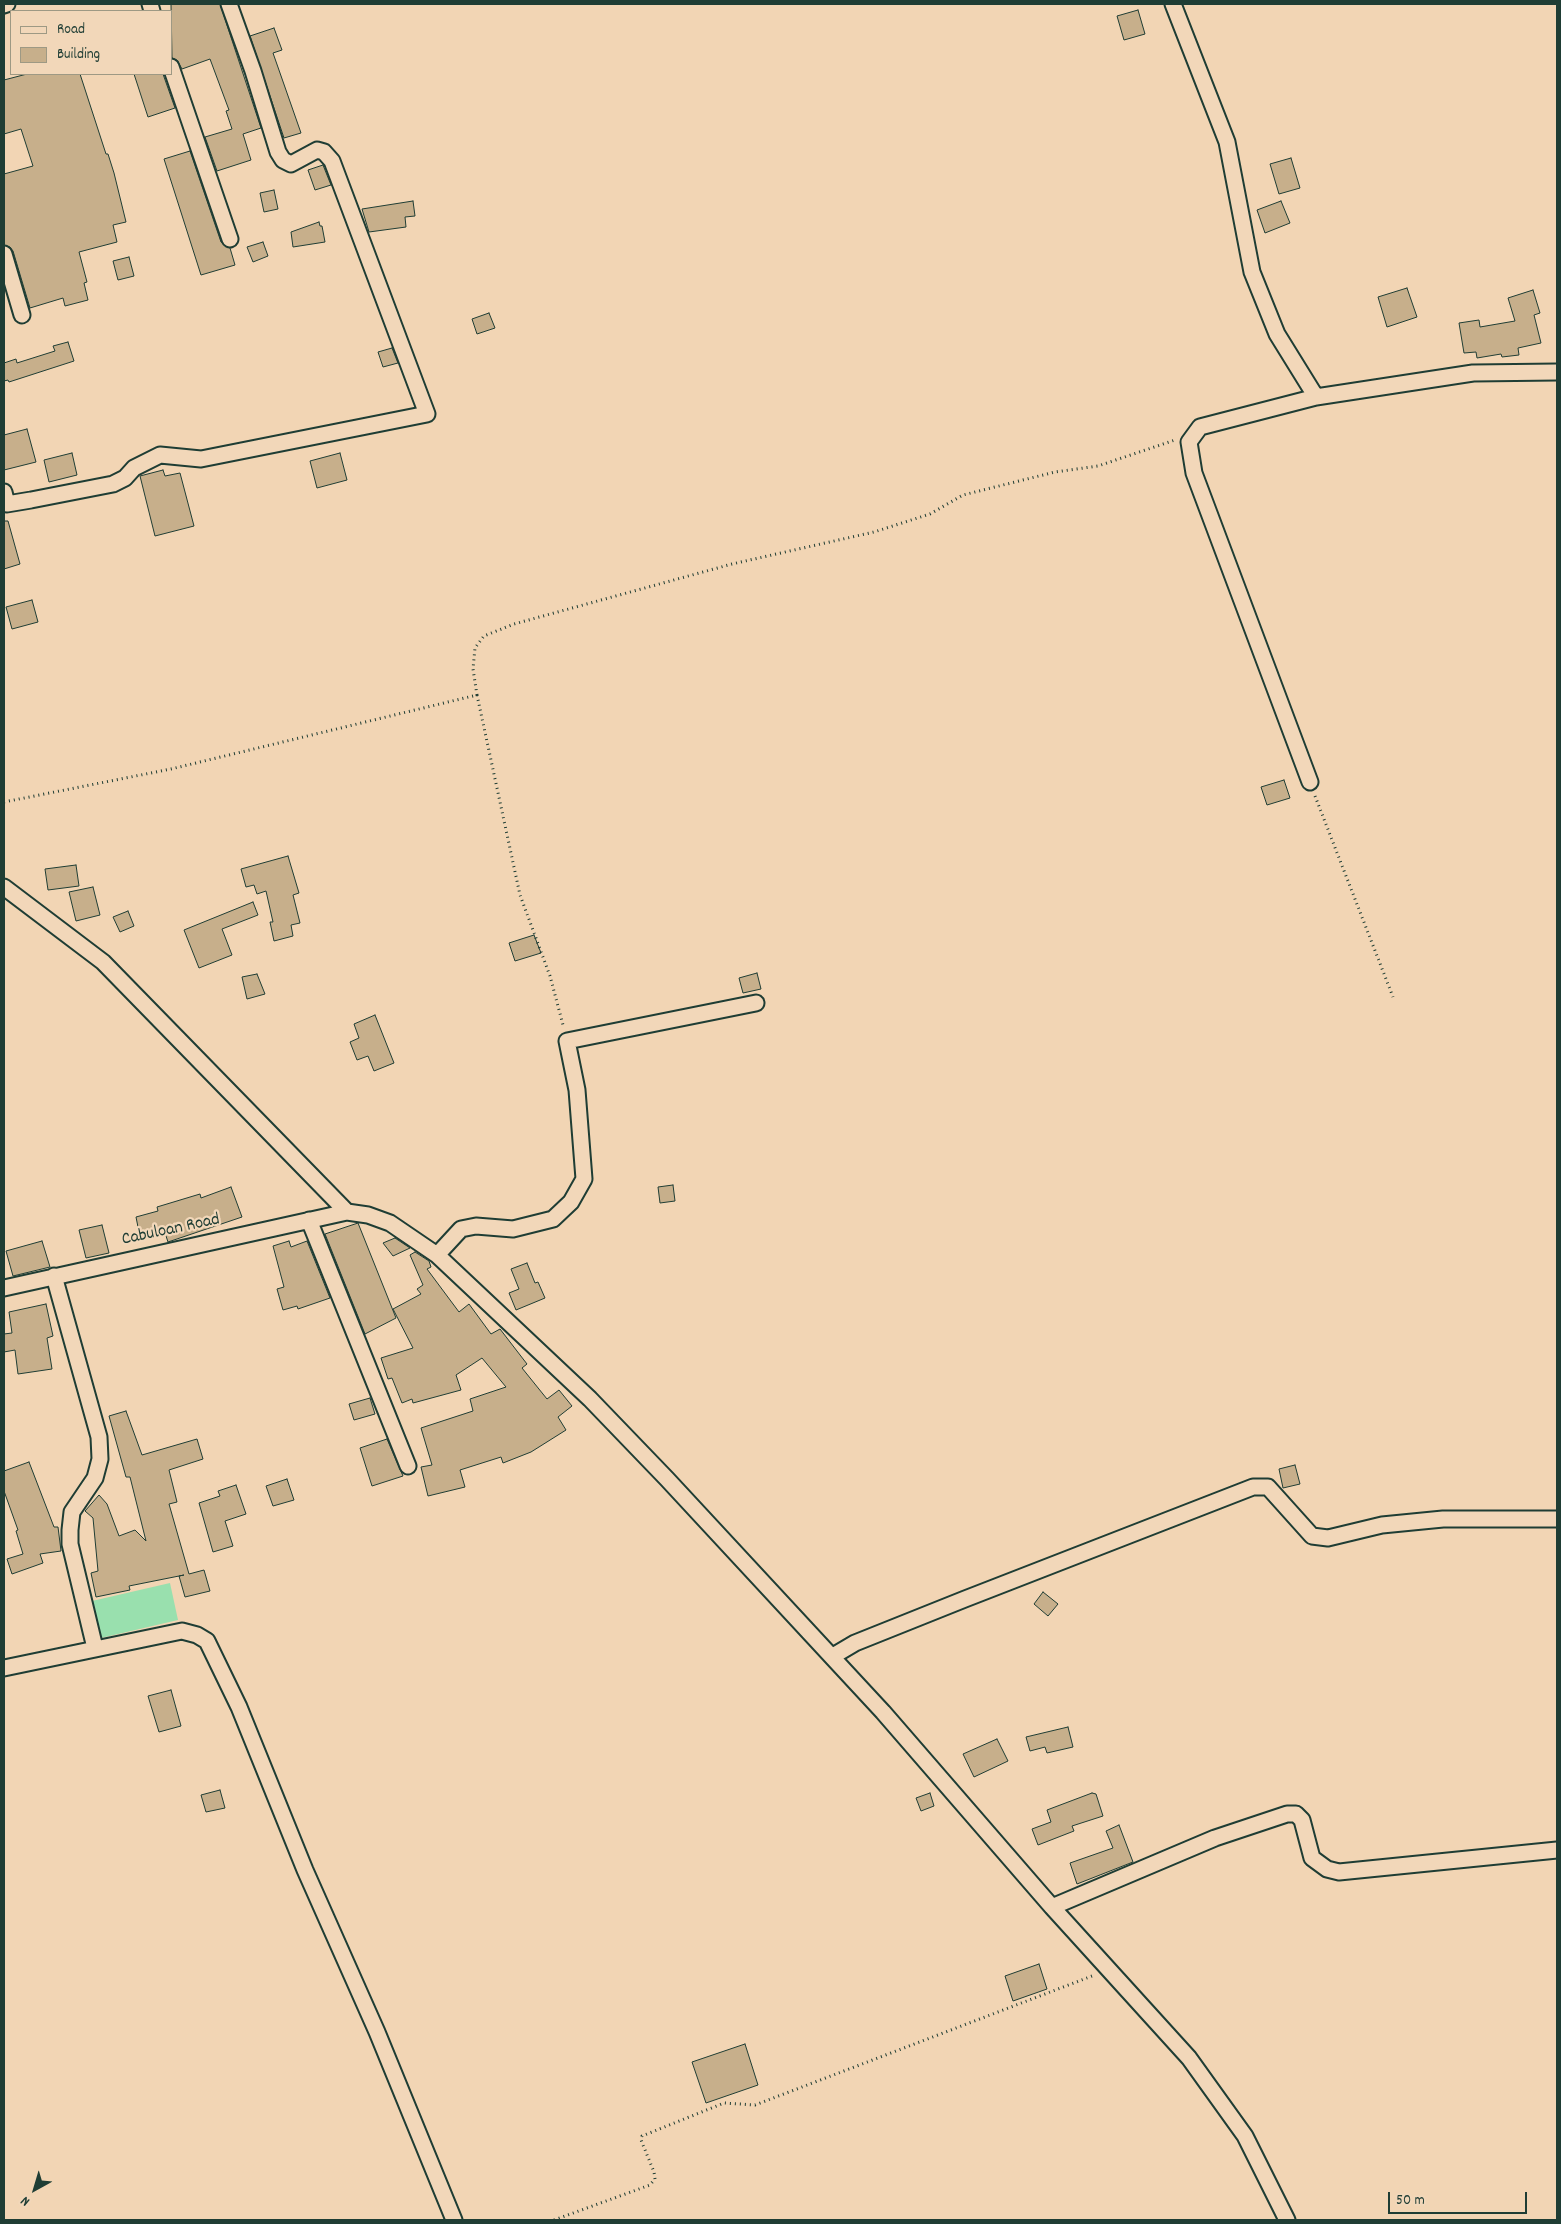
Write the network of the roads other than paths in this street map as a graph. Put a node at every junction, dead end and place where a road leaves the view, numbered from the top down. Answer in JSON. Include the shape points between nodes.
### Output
{"nodes":[{"id":1,"x":229,"y":4,"type":"edge"},
{"id":2,"x":1173,"y":4,"type":"edge"},
{"id":3,"x":172,"y":70,"type":"edge"},
{"id":4,"x":230,"y":239,"type":"dead end"},
{"id":5,"x":4,"y":254,"type":"edge"},
{"id":6,"x":22,"y":315,"type":"dead end"},
{"id":7,"x":1557,"y":372,"type":"edge"},
{"id":8,"x":1316,"y":397,"type":"junction"},
{"id":9,"x":4,"y":492,"type":"edge"},
{"id":10,"x":1310,"y":782,"type":"road end"},
{"id":11,"x":4,"y":887,"type":"edge"},
{"id":12,"x":756,"y":1003,"type":"dead end"},
{"id":13,"x":347,"y":1212,"type":"junction"},
{"id":14,"x":309,"y":1220,"type":"junction"},
{"id":15,"x":437,"y":1255,"type":"junction"},
{"id":16,"x":54,"y":1276,"type":"junction"},
{"id":17,"x":4,"y":1288,"type":"edge"},
{"id":18,"x":408,"y":1466,"type":"dead end"},
{"id":19,"x":1557,"y":1519,"type":"edge"},
{"id":20,"x":95,"y":1648,"type":"junction"},
{"id":21,"x":833,"y":1656,"type":"junction"},
{"id":22,"x":4,"y":1668,"type":"edge"},
{"id":23,"x":1557,"y":1850,"type":"edge"},
{"id":24,"x":1052,"y":1907,"type":"junction"},
{"id":25,"x":454,"y":2220,"type":"edge"},
{"id":26,"x":1287,"y":2220,"type":"edge"}],
"edges":[{"from":1,"to":9,"type":"street","via":[[283,160],[291,164],[317,150],[324,152],[332,161],[427,414],[201,459],[160,454],[113,484],[31,500],[7,504]]},
{"from":2,"to":8,"type":"street","via":[[1227,142],[1252,272],[1277,334]]},
{"from":3,"to":4,"type":"street"},
{"from":5,"to":6,"type":"street"},
{"from":7,"to":8,"type":"street","via":[[1473,373]]},
{"from":8,"to":10,"type":"street","via":[[1200,427],[1190,442],[1194,473]]},
{"from":11,"to":13,"type":"street","via":[[103,962]]},
{"from":12,"to":15,"type":"street","via":[[567,1040],[577,1090],[584,1179],[571,1202],[553,1219],[513,1230],[476,1226],[461,1229]]},
{"from":13,"to":14,"type":"street","name":"Cabuloan Road"},
{"from":13,"to":15,"type":"street","via":[[390,1223]]},
{"from":14,"to":16,"type":"street","name":"Cabuloan Road"},
{"from":14,"to":18,"type":"street"},
{"from":15,"to":21,"type":"street","via":[[590,1399]]},
{"from":16,"to":17,"type":"street","name":"Cabuloan Road"},
{"from":16,"to":20,"type":"street","via":[[99,1436],[100,1458],[95,1478],[72,1512],[70,1530],[70,1544]]},
{"from":19,"to":21,"type":"street","via":[[1443,1519],[1382,1525],[1328,1538],[1312,1536],[1268,1487],[1253,1487],[964,1598],[855,1643]]},
{"from":20,"to":22,"type":"street"},
{"from":20,"to":25,"type":"street","via":[[182,1631],[207,1641],[239,1707]]},
{"from":21,"to":24,"type":"street"},
{"from":23,"to":24,"type":"street","via":[[1339,1872],[1327,1869],[1312,1858],[1302,1820],[1296,1814],[1287,1814],[1215,1838]]},
{"from":24,"to":26,"type":"street","via":[[1189,2058],[1245,2136]]}]}
